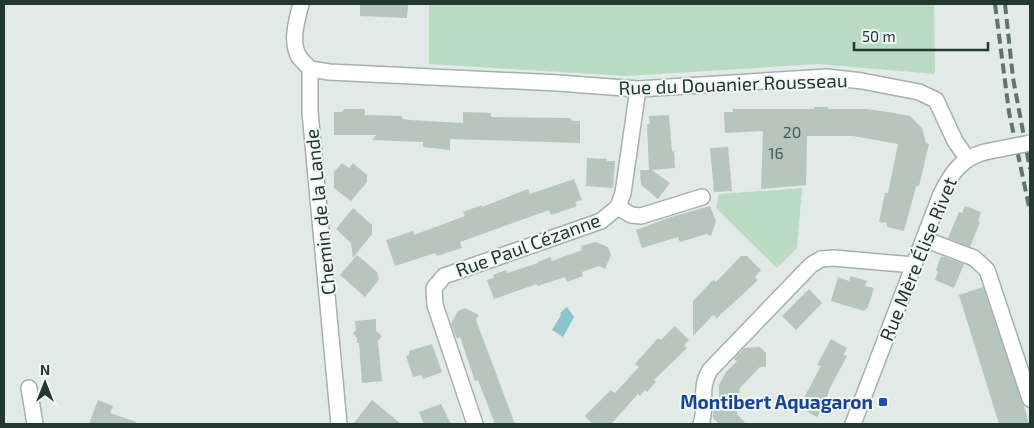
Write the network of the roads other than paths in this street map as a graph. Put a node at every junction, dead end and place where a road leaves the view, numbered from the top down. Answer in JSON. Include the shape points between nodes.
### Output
{"nodes":[{"id":1,"x":300,"y":4,"type":"edge"},
{"id":2,"x":310,"y":69,"type":"junction"},
{"id":3,"x":638,"y":89,"type":"junction"},
{"id":4,"x":1030,"y":143,"type":"edge"},
{"id":5,"x":967,"y":158,"type":"junction"},
{"id":6,"x":702,"y":197,"type":"dead end"},
{"id":7,"x":618,"y":207,"type":"junction"},
{"id":8,"x":924,"y":239,"type":"junction"},
{"id":9,"x":914,"y":265,"type":"junction"},
{"id":10,"x":29,"y":388,"type":"dead end"},
{"id":11,"x":1030,"y":399,"type":"edge"},
{"id":12,"x":35,"y":424,"type":"edge"},
{"id":13,"x":339,"y":424,"type":"edge"},
{"id":14,"x":475,"y":424,"type":"edge"},
{"id":15,"x":701,"y":424,"type":"edge"},
{"id":16,"x":853,"y":424,"type":"edge"}],
"edges":[{"from":1,"to":2,"type":"street","via":[[295,45],[299,57]]},
{"from":2,"to":3,"type":"street","name":"Rue du Douanier Rousseau"},
{"from":2,"to":13,"type":"street","name":"Chemin de la Lande","via":[[310,112]]},
{"from":3,"to":5,"type":"street","name":"Rue du Douanier Rousseau","via":[[827,77],[919,92],[936,100],[955,141]]},
{"from":3,"to":7,"type":"street","name":"Rue Paul Cézanne"},
{"from":4,"to":5,"type":"street","name":"Rue Mère Élise Rivet","bridge":true},
{"from":5,"to":8,"type":"street","name":"Rue Mère Élise Rivet","via":[[950,176]]},
{"from":6,"to":7,"type":"street","via":[[642,216]]},
{"from":7,"to":14,"type":"street","name":"Rue Paul Cézanne","via":[[601,221],[444,276],[434,288],[435,305]]},
{"from":8,"to":9,"type":"street","name":"Rue Mère Élise Rivet"},
{"from":8,"to":11,"type":"street","via":[[974,258],[987,270]]},
{"from":9,"to":15,"type":"street","via":[[833,258],[821,259],[811,265],[710,370],[704,380]]},
{"from":9,"to":16,"type":"street","name":"Rue Mère Élise Rivet"},
{"from":10,"to":12,"type":"street"}]}
